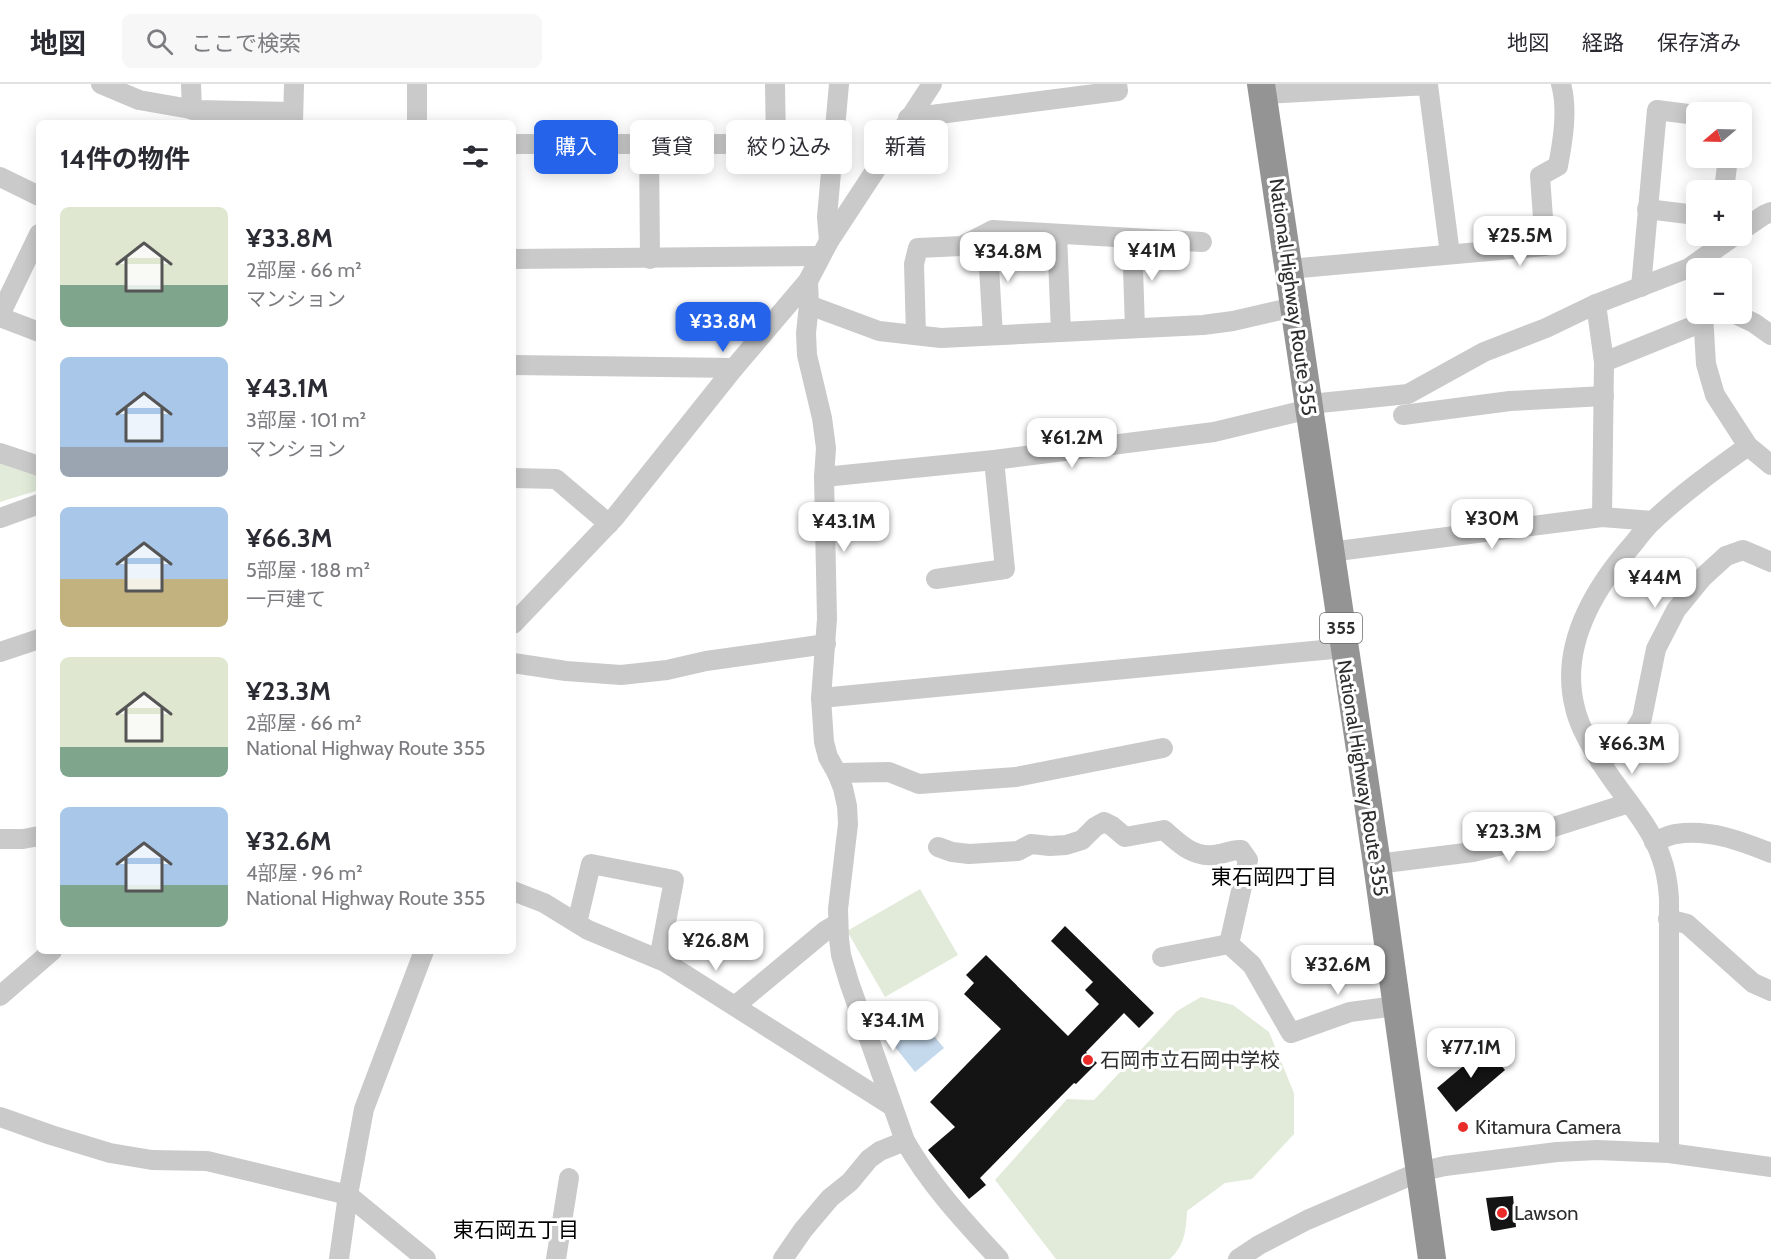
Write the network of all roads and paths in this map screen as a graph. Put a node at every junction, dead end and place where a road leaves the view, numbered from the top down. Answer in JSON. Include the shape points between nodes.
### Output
{"nodes":[{"id":1,"x":101,"y":84,"type":"edge"},
{"id":2,"x":191,"y":84,"type":"edge"},
{"id":3,"x":294,"y":84,"type":"edge"},
{"id":4,"x":417,"y":84,"type":"edge"},
{"id":5,"x":775,"y":84,"type":"edge"},
{"id":6,"x":839,"y":84,"type":"edge"},
{"id":7,"x":932,"y":84,"type":"edge"},
{"id":8,"x":1117,"y":84,"type":"edge"},
{"id":9,"x":1561,"y":84,"type":"edge"},
{"id":10,"x":1262,"y":89,"type":"edge"},
{"id":11,"x":192,"y":110,"type":"junction"},
{"id":12,"x":1686,"y":114,"type":"edge"},
{"id":13,"x":293,"y":117,"type":"edge"},
{"id":14,"x":908,"y":118,"type":"junction"},
{"id":15,"x":417,"y":120,"type":"edge"},
{"id":16,"x":776,"y":120,"type":"edge"},
{"id":17,"x":836,"y":120,"type":"edge"},
{"id":18,"x":516,"y":144,"type":"edge"},
{"id":19,"x":630,"y":144,"type":"edge"},
{"id":20,"x":649,"y":174,"type":"edge"},
{"id":21,"x":831,"y":174,"type":"edge"},
{"id":22,"x":0,"y":177,"type":"edge"},
{"id":23,"x":36,"y":195,"type":"edge"},
{"id":24,"x":1647,"y":209,"type":"junction"},
{"id":25,"x":1771,"y":212,"type":"edge"},
{"id":26,"x":1686,"y":214,"type":"edge"},
{"id":27,"x":1752,"y":223,"type":"edge"},
{"id":28,"x":987,"y":234,"type":"junction"},
{"id":29,"x":1057,"y":234,"type":"junction"},
{"id":30,"x":1132,"y":238,"type":"junction"},
{"id":31,"x":36,"y":240,"type":"edge"},
{"id":32,"x":1202,"y":242,"type":"dead end"},
{"id":33,"x":1721,"y":246,"type":"edge"},
{"id":34,"x":824,"y":249,"type":"junction"},
{"id":35,"x":1450,"y":254,"type":"junction"},
{"id":36,"x":1706,"y":258,"type":"edge"},
{"id":37,"x":516,"y":259,"type":"edge"},
{"id":38,"x":650,"y":259,"type":"junction"},
{"id":39,"x":1289,"y":269,"type":"junction"},
{"id":40,"x":1686,"y":269,"type":"edge"},
{"id":41,"x":808,"y":281,"type":"junction"},
{"id":42,"x":1641,"y":287,"type":"junction"},
{"id":43,"x":1596,"y":304,"type":"junction"},
{"id":44,"x":809,"y":305,"type":"junction"},
{"id":45,"x":1294,"y":307,"type":"junction"},
{"id":46,"x":0,"y":316,"type":"edge"},
{"id":47,"x":1752,"y":322,"type":"edge"},
{"id":48,"x":1690,"y":324,"type":"edge"},
{"id":49,"x":1703,"y":324,"type":"edge"},
{"id":50,"x":1135,"y":328,"type":"junction"},
{"id":51,"x":36,"y":331,"type":"edge"},
{"id":52,"x":1061,"y":332,"type":"junction"},
{"id":53,"x":916,"y":335,"type":"junction"},
{"id":54,"x":993,"y":335,"type":"junction"},
{"id":55,"x":1771,"y":335,"type":"edge"},
{"id":56,"x":1604,"y":362,"type":"junction"},
{"id":57,"x":516,"y":365,"type":"edge"},
{"id":58,"x":734,"y":368,"type":"junction"},
{"id":59,"x":1604,"y":396,"type":"junction"},
{"id":60,"x":1309,"y":408,"type":"junction"},
{"id":61,"x":1403,"y":415,"type":"dead end"},
{"id":62,"x":1748,"y":446,"type":"junction"},
{"id":63,"x":0,"y":453,"type":"edge"},
{"id":64,"x":994,"y":460,"type":"junction"},
{"id":65,"x":36,"y":465,"type":"edge"},
{"id":66,"x":1771,"y":465,"type":"edge"},
{"id":67,"x":824,"y":477,"type":"junction"},
{"id":68,"x":516,"y":478,"type":"edge"},
{"id":69,"x":36,"y":505,"type":"edge"},
{"id":70,"x":1602,"y":517,"type":"junction"},
{"id":71,"x":0,"y":518,"type":"edge"},
{"id":72,"x":1653,"y":521,"type":"junction"},
{"id":73,"x":609,"y":524,"type":"junction"},
{"id":74,"x":1330,"y":552,"type":"junction"},
{"id":75,"x":1771,"y":562,"type":"edge"},
{"id":76,"x":936,"y":579,"type":"dead end"},
{"id":77,"x":517,"y":614,"type":"edge"},
{"id":78,"x":36,"y":640,"type":"edge"},
{"id":79,"x":826,"y":644,"type":"junction"},
{"id":80,"x":1344,"y":648,"type":"junction"},
{"id":81,"x":0,"y":652,"type":"edge"},
{"id":82,"x":516,"y":663,"type":"edge"},
{"id":83,"x":821,"y":698,"type":"junction"},
{"id":84,"x":1162,"y":748,"type":"dead end"},
{"id":85,"x":1600,"y":762,"type":"junction"},
{"id":86,"x":837,"y":773,"type":"junction"},
{"id":87,"x":1629,"y":802,"type":"junction"},
{"id":88,"x":36,"y":836,"type":"edge"},
{"id":89,"x":0,"y":839,"type":"edge"},
{"id":90,"x":1654,"y":842,"type":"junction"},
{"id":91,"x":938,"y":847,"type":"dead end"},
{"id":92,"x":1771,"y":853,"type":"edge"},
{"id":93,"x":1377,"y":864,"type":"junction"},
{"id":94,"x":516,"y":892,"type":"edge"},
{"id":95,"x":1668,"y":919,"type":"junction"},
{"id":96,"x":577,"y":923,"type":"junction"},
{"id":97,"x":837,"y":924,"type":"junction"},
{"id":98,"x":1229,"y":944,"type":"junction"},
{"id":99,"x":49,"y":954,"type":"edge"},
{"id":100,"x":423,"y":954,"type":"edge"},
{"id":101,"x":1162,"y":957,"type":"dead end"},
{"id":102,"x":658,"y":959,"type":"junction"},
{"id":103,"x":1771,"y":990,"type":"edge"},
{"id":104,"x":0,"y":996,"type":"edge"},
{"id":105,"x":735,"y":1006,"type":"junction"},
{"id":106,"x":1396,"y":1006,"type":"junction"},
{"id":107,"x":892,"y":1106,"type":"junction"},
{"id":108,"x":0,"y":1116,"type":"edge"},
{"id":109,"x":905,"y":1141,"type":"junction"},
{"id":110,"x":1669,"y":1153,"type":"junction"},
{"id":111,"x":1771,"y":1167,"type":"edge"},
{"id":112,"x":1419,"y":1172,"type":"junction"},
{"id":113,"x":569,"y":1178,"type":"dead end"},
{"id":114,"x":348,"y":1195,"type":"junction"},
{"id":115,"x":339,"y":1259,"type":"edge"},
{"id":116,"x":426,"y":1259,"type":"edge"},
{"id":117,"x":556,"y":1259,"type":"edge"},
{"id":118,"x":783,"y":1259,"type":"edge"},
{"id":119,"x":999,"y":1259,"type":"edge"},
{"id":120,"x":1238,"y":1259,"type":"edge"},
{"id":121,"x":1431,"y":1259,"type":"edge"}],
"edges":[{"from":1,"to":11,"type":"street","via":[[139,100]]},
{"from":2,"to":11,"type":"street"},
{"from":3,"to":13,"type":"street"},
{"from":4,"to":15,"type":"street"},
{"from":5,"to":16,"type":"street"},
{"from":6,"to":17,"type":"street"},
{"from":7,"to":14,"type":"street"},
{"from":8,"to":14,"type":"street","via":[[1118,91]]},
{"from":9,"to":35,"type":"street","via":[[1564,96],[1558,166],[1540,176],[1545,246]]},
{"from":10,"to":35,"type":"street","via":[[1428,85]]},
{"from":10,"to":39,"type":"highway","name":"National Highway Route 355","number":"355"},
{"from":11,"to":13,"type":"street"},
{"from":12,"to":24,"type":"street","via":[[1657,110]]},
{"from":14,"to":34,"type":"street"},
{"from":18,"to":19,"type":"street"},
{"from":20,"to":38,"type":"street"},
{"from":21,"to":34,"type":"street"},
{"from":22,"to":23,"type":"street"},
{"from":24,"to":26,"type":"street"},
{"from":24,"to":42,"type":"street"},
{"from":25,"to":27,"type":"street"},
{"from":28,"to":29,"type":"street","via":[[993,230]]},
{"from":28,"to":53,"type":"street","via":[[962,246],[918,248],[914,264]]},
{"from":28,"to":54,"type":"street"},
{"from":29,"to":30,"type":"street"},
{"from":29,"to":52,"type":"street"},
{"from":30,"to":32,"type":"street"},
{"from":30,"to":50,"type":"street"},
{"from":31,"to":46,"type":"street"},
{"from":33,"to":36,"type":"street"},
{"from":34,"to":38,"type":"street"},
{"from":34,"to":41,"type":"street"},
{"from":35,"to":39,"type":"street"},
{"from":37,"to":38,"type":"street"},
{"from":39,"to":45,"type":"highway","name":"National Highway Route 355","number":"355"},
{"from":40,"to":42,"type":"street"},
{"from":41,"to":44,"type":"street"},
{"from":41,"to":58,"type":"street"},
{"from":42,"to":43,"type":"street"},
{"from":43,"to":56,"type":"street"},
{"from":43,"to":60,"type":"street","via":[[1484,352],[1408,394],[1320,403]]},
{"from":44,"to":53,"type":"street","via":[[879,331]]},
{"from":44,"to":67,"type":"street","via":[[807,355],[822,418]]},
{"from":45,"to":50,"type":"street","via":[[1203,325]]},
{"from":45,"to":60,"type":"highway","name":"National Highway Route 355","number":"355"},
{"from":46,"to":51,"type":"street"},
{"from":47,"to":55,"type":"street"},
{"from":48,"to":56,"type":"street"},
{"from":49,"to":62,"type":"street","via":[[1706,364],[1715,395]]},
{"from":50,"to":52,"type":"street"},
{"from":52,"to":54,"type":"street"},
{"from":53,"to":54,"type":"street"},
{"from":56,"to":59,"type":"street"},
{"from":57,"to":58,"type":"street"},
{"from":58,"to":73,"type":"street"},
{"from":59,"to":61,"type":"street","via":[[1510,400]]},
{"from":59,"to":70,"type":"street"},
{"from":60,"to":64,"type":"street","via":[[1214,432]]},
{"from":60,"to":74,"type":"highway","name":"National Highway Route 355","number":"355"},
{"from":62,"to":66,"type":"street"},
{"from":62,"to":72,"type":"street"},
{"from":63,"to":65,"type":"street"},
{"from":64,"to":67,"type":"street"},
{"from":64,"to":76,"type":"street","via":[[1005,569]]},
{"from":67,"to":79,"type":"street"},
{"from":68,"to":73,"type":"street","via":[[556,479]]},
{"from":69,"to":71,"type":"street"},
{"from":70,"to":72,"type":"street"},
{"from":70,"to":74,"type":"street"},
{"from":72,"to":85,"type":"street","via":[[1603,581],[1578,631],[1572,658],[1575,709]]},
{"from":73,"to":77,"type":"street"},
{"from":74,"to":80,"type":"highway","name":"National Highway Route 355","number":"355"},
{"from":75,"to":85,"type":"street","via":[[1743,550],[1726,556],[1703,577],[1676,610],[1656,649],[1642,718],[1628,741]]},
{"from":78,"to":81,"type":"street"},
{"from":79,"to":82,"type":"street","via":[[621,675]]},
{"from":79,"to":83,"type":"street"},
{"from":80,"to":83,"type":"street"},
{"from":80,"to":93,"type":"highway","name":"National Highway Route 355","number":"355"},
{"from":83,"to":86,"type":"street","via":[[824,742]]},
{"from":84,"to":86,"type":"street","via":[[1016,777],[919,784],[889,772]]},
{"from":85,"to":87,"type":"street"},
{"from":86,"to":97,"type":"street","via":[[848,824]]},
{"from":87,"to":90,"type":"street"},
{"from":87,"to":93,"type":"street","via":[[1508,844]]},
{"from":88,"to":89,"type":"street"},
{"from":90,"to":92,"type":"street","via":[[1675,834],[1703,833],[1738,840]]},
{"from":90,"to":95,"type":"street","via":[[1668,883]]},
{"from":91,"to":98,"type":"street","via":[[969,854],[1018,851],[1031,844],[1066,845],[1082,840],[1104,822],[1125,837],[1164,830],[1195,854],[1241,850],[1248,860]]},
{"from":93,"to":106,"type":"highway","name":"National Highway Route 355","number":"355"},
{"from":94,"to":96,"type":"street"},
{"from":95,"to":103,"type":"street","via":[[1687,924],[1753,983]]},
{"from":95,"to":110,"type":"street"},
{"from":96,"to":102,"type":"street"},
{"from":96,"to":102,"type":"street","via":[[591,864],[674,880]]},
{"from":97,"to":105,"type":"street"},
{"from":97,"to":107,"type":"street","via":[[849,982]]},
{"from":98,"to":101,"type":"street"},
{"from":98,"to":106,"type":"street","via":[[1252,965],[1291,1033],[1350,1012]]},
{"from":99,"to":104,"type":"street"},
{"from":100,"to":114,"type":"street","via":[[364,1109]]},
{"from":102,"to":105,"type":"street"},
{"from":105,"to":107,"type":"street"},
{"from":106,"to":112,"type":"highway","name":"National Highway Route 355","number":"355"},
{"from":107,"to":109,"type":"street"},
{"from":108,"to":114,"type":"street","via":[[110,1153],[152,1160],[207,1161]]},
{"from":109,"to":118,"type":"street","via":[[869,1159],[830,1198]]},
{"from":109,"to":119,"type":"street","via":[[932,1183]]},
{"from":110,"to":111,"type":"street"},
{"from":110,"to":112,"type":"street","via":[[1557,1152]]},
{"from":112,"to":120,"type":"street","via":[[1307,1220]]},
{"from":112,"to":121,"type":"highway","name":"National Highway Route 355","number":"355"},
{"from":113,"to":117,"type":"street"},
{"from":114,"to":115,"type":"street"},
{"from":114,"to":116,"type":"street"}]}
